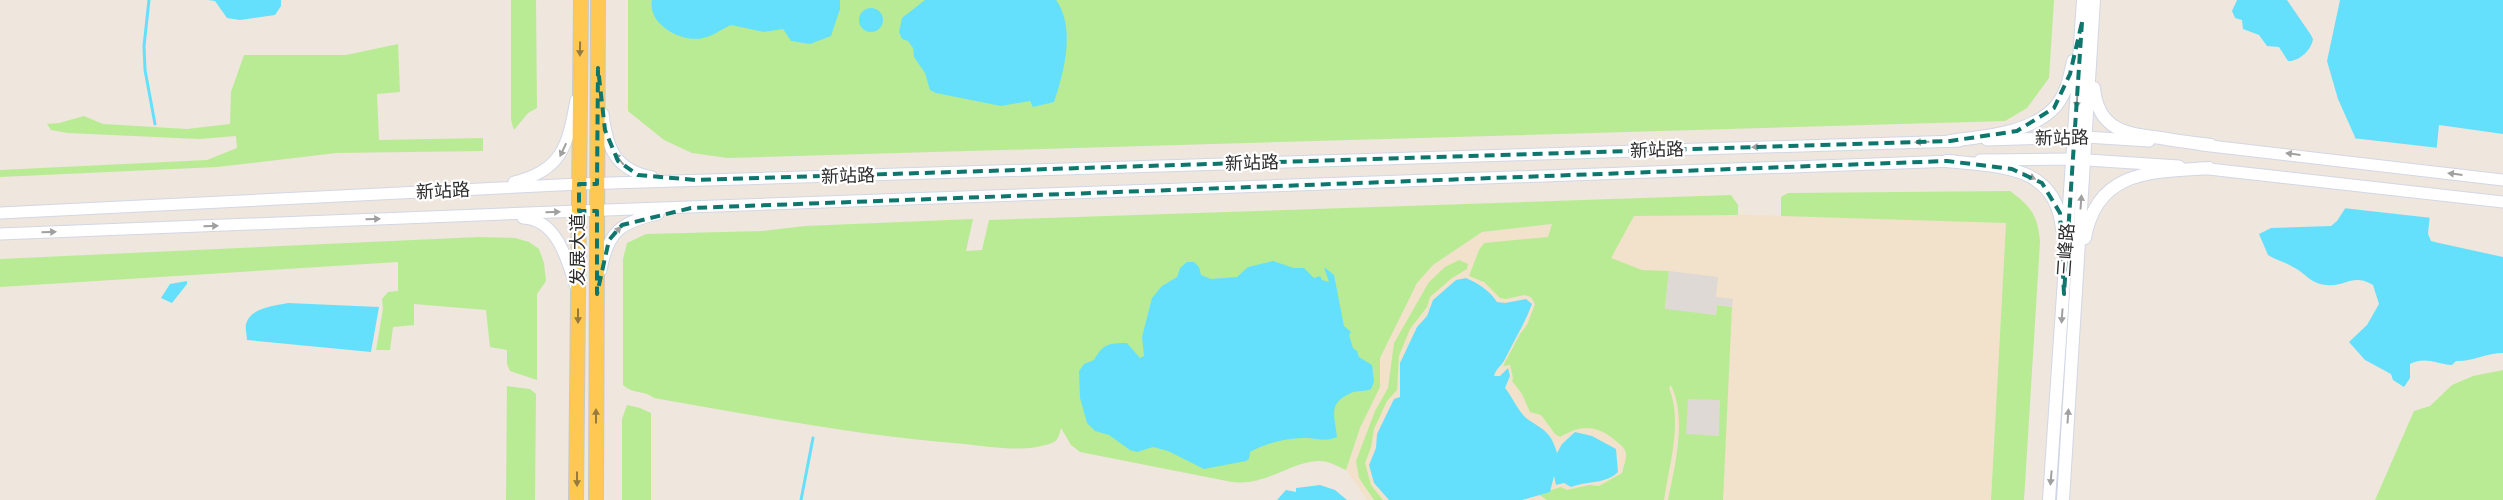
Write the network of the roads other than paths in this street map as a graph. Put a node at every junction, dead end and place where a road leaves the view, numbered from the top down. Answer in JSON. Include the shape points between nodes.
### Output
{"nodes":[{"id":1,"x":581,"y":0,"type":"edge"},
{"id":2,"x":598,"y":0,"type":"edge"},
{"id":3,"x":2083,"y":0,"type":"edge"},
{"id":4,"x":2094,"y":0,"type":"edge"},
{"id":5,"x":2087,"y":22,"type":"junction"},
{"id":6,"x":580,"y":68,"type":"junction"},
{"id":7,"x":598,"y":68,"type":"junction"},
{"id":8,"x":2080,"y":137,"type":"junction"},
{"id":9,"x":1950,"y":141,"type":"junction"},
{"id":10,"x":2211,"y":145,"type":"junction"},
{"id":11,"x":2078,"y":159,"type":"junction"},
{"id":12,"x":1947,"y":161,"type":"junction"},
{"id":13,"x":2209,"y":168,"type":"junction"},
{"id":14,"x":696,"y":180,"type":"junction"},
{"id":15,"x":2503,"y":180,"type":"edge"},
{"id":16,"x":579,"y":184,"type":"junction"},
{"id":17,"x":597,"y":184,"type":"junction"},
{"id":18,"x":465,"y":190,"type":"junction"},
{"id":19,"x":2503,"y":202,"type":"edge"},
{"id":20,"x":691,"y":208,"type":"junction"},
{"id":21,"x":578,"y":211,"type":"junction"},
{"id":22,"x":597,"y":211,"type":"junction"},
{"id":23,"x":0,"y":213,"type":"edge"},
{"id":24,"x":463,"y":216,"type":"junction"},
{"id":25,"x":0,"y":234,"type":"edge"},
{"id":26,"x":578,"y":293,"type":"junction"},
{"id":27,"x":597,"y":294,"type":"junction"},
{"id":28,"x":2070,"y":295,"type":"junction"},
{"id":29,"x":576,"y":500,"type":"edge"},
{"id":30,"x":596,"y":500,"type":"edge"},
{"id":31,"x":2049,"y":500,"type":"edge"},
{"id":32,"x":2063,"y":500,"type":"edge"}],
"edges":[{"from":1,"to":6,"type":"main road","name":"发展大道","one_way":true},
{"from":2,"to":7,"type":"main road","name":"发展大道"},
{"from":3,"to":5,"type":"main road","name":"三峰路"},
{"from":4,"to":5,"type":"main road","name":"三峰路"},
{"from":5,"to":8,"type":"main road","name":"三峰路"},
{"from":5,"to":9,"type":"main road","via":[[2063,96],[2054,108],[2017,131]]},
{"from":5,"to":10,"type":"main road","via":[[2095,101],[2110,125],[2128,134]]},
{"from":6,"to":16,"type":"main road","name":"发展大道"},
{"from":6,"to":18,"type":"street","one_way":true,"via":[[571,124],[557,161],[534,178]]},
{"from":14,"to":7,"type":"street","one_way":true,"via":[[638,175],[618,161],[605,130]]},
{"from":7,"to":17,"type":"main road","name":"发展大道"},
{"from":8,"to":9,"type":"street","name":"新站路"},
{"from":8,"to":10,"type":"street","name":"新站路"},
{"from":8,"to":11,"type":"main road","name":"三峰路"},
{"from":9,"to":14,"type":"street","name":"新站路","one_way":true},
{"from":15,"to":10,"type":"street","name":"新站路","one_way":true},
{"from":11,"to":12,"type":"street","name":"新站路"},
{"from":11,"to":13,"type":"street","name":"新站路"},
{"from":11,"to":28,"type":"main road","name":"三峰路"},
{"from":12,"to":20,"type":"street","name":"新站路"},
{"from":12,"to":28,"type":"main road","one_way":true,"via":[[2012,169],[2042,183],[2054,197],[2060,212]]},
{"from":13,"to":19,"type":"street","name":"新站路"},
{"from":13,"to":28,"type":"main road","via":[[2149,172],[2114,186],[2100,199],[2091,215]]},
{"from":14,"to":17,"type":"street","name":"新站路"},
{"from":16,"to":17,"type":"street","name":"新站路"},
{"from":16,"to":18,"type":"street","name":"新站路"},
{"from":16,"to":21,"type":"main road","name":"发展大道"},
{"from":17,"to":22,"type":"main road","name":"发展大道"},
{"from":18,"to":23,"type":"street","name":"新站路"},
{"from":20,"to":22,"type":"street","name":"新站路"},
{"from":27,"to":20,"type":"street","one_way":true,"via":[[609,240],[622,226],[637,218]]},
{"from":21,"to":22,"type":"street","name":"新站路"},
{"from":24,"to":21,"type":"street","name":"新站路","one_way":true},
{"from":21,"to":26,"type":"main road","name":"发展大道"},
{"from":22,"to":27,"type":"main road","name":"发展大道"},
{"from":25,"to":24,"type":"street","name":"新站路","one_way":true},
{"from":24,"to":26,"type":"street","via":[[538,221],[556,237]]},
{"from":26,"to":29,"type":"main road","name":"发展大道","one_way":true},
{"from":30,"to":27,"type":"main road","name":"发展大道","one_way":true},
{"from":28,"to":31,"type":"main road","name":"三峰路","one_way":true},
{"from":32,"to":28,"type":"main road","name":"三峰路","one_way":true}]}
